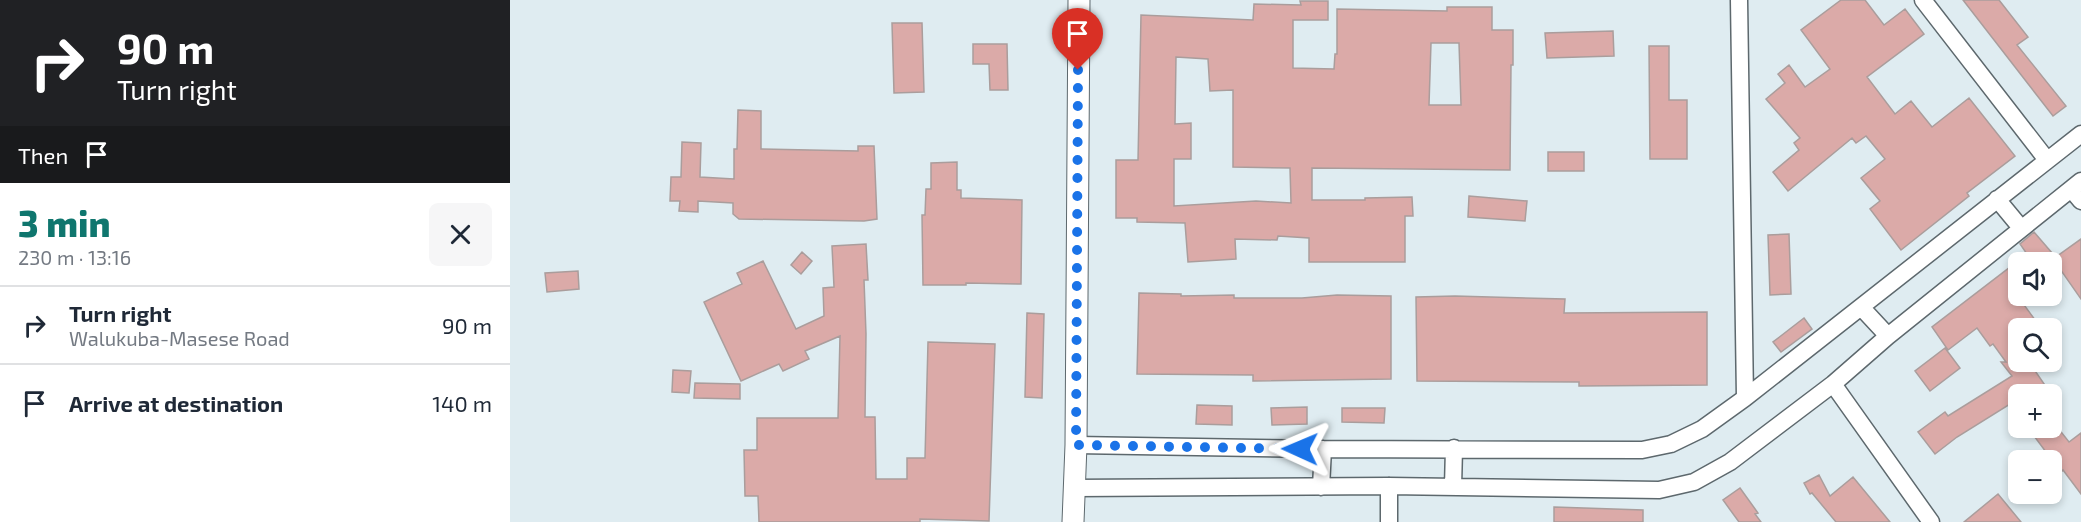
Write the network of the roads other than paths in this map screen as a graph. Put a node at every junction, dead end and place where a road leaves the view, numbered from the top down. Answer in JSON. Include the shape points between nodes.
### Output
{"nodes":[{"id":1,"x":1079,"y":0,"type":"edge"},
{"id":2,"x":1738,"y":0,"type":"edge"},
{"id":3,"x":1923,"y":0,"type":"edge"},
{"id":4,"x":2081,"y":134,"type":"edge"},
{"id":5,"x":2047,"y":160,"type":"junction"},
{"id":6,"x":2078,"y":191,"type":"edge"},
{"id":7,"x":1997,"y":199,"type":"junction"},
{"id":8,"x":2021,"y":228,"type":"junction"},
{"id":9,"x":1861,"y":307,"type":"junction"},
{"id":10,"x":1888,"y":336,"type":"junction"},
{"id":11,"x":1833,"y":384,"type":"junction"},
{"id":12,"x":1745,"y":398,"type":"junction"},
{"id":13,"x":1076,"y":445,"type":"junction"},
{"id":14,"x":1454,"y":448,"type":"junction"},
{"id":15,"x":1323,"y":449,"type":"junction"},
{"id":16,"x":1389,"y":486,"type":"junction"},
{"id":17,"x":1321,"y":487,"type":"junction"},
{"id":18,"x":1453,"y":487,"type":"junction"},
{"id":19,"x":1074,"y":488,"type":"junction"},
{"id":20,"x":1073,"y":522,"type":"edge"},
{"id":21,"x":1389,"y":522,"type":"edge"},
{"id":22,"x":1931,"y":522,"type":"edge"}],
"edges":[{"from":1,"to":13,"type":"street"},
{"from":2,"to":12,"type":"street"},
{"from":3,"to":5,"type":"street"},
{"from":4,"to":5,"type":"street"},
{"from":5,"to":7,"type":"street"},
{"from":6,"to":8,"type":"street"},
{"from":7,"to":8,"type":"street"},
{"from":7,"to":9,"type":"street"},
{"from":8,"to":10,"type":"street"},
{"from":9,"to":10,"type":"street"},
{"from":9,"to":12,"type":"street"},
{"from":10,"to":11,"type":"street"},
{"from":11,"to":18,"type":"street","via":[[1730,462],[1694,482],[1659,490]]},
{"from":11,"to":22,"type":"street"},
{"from":12,"to":14,"type":"street","via":[[1702,429],[1671,444],[1642,450]]},
{"from":13,"to":15,"type":"street"},
{"from":13,"to":19,"type":"street"},
{"from":14,"to":15,"type":"street"},
{"from":14,"to":18,"type":"street"},
{"from":15,"to":17,"type":"street"},
{"from":16,"to":17,"type":"street"},
{"from":16,"to":18,"type":"street"},
{"from":16,"to":21,"type":"street"},
{"from":17,"to":19,"type":"street"},
{"from":19,"to":20,"type":"street"}]}
